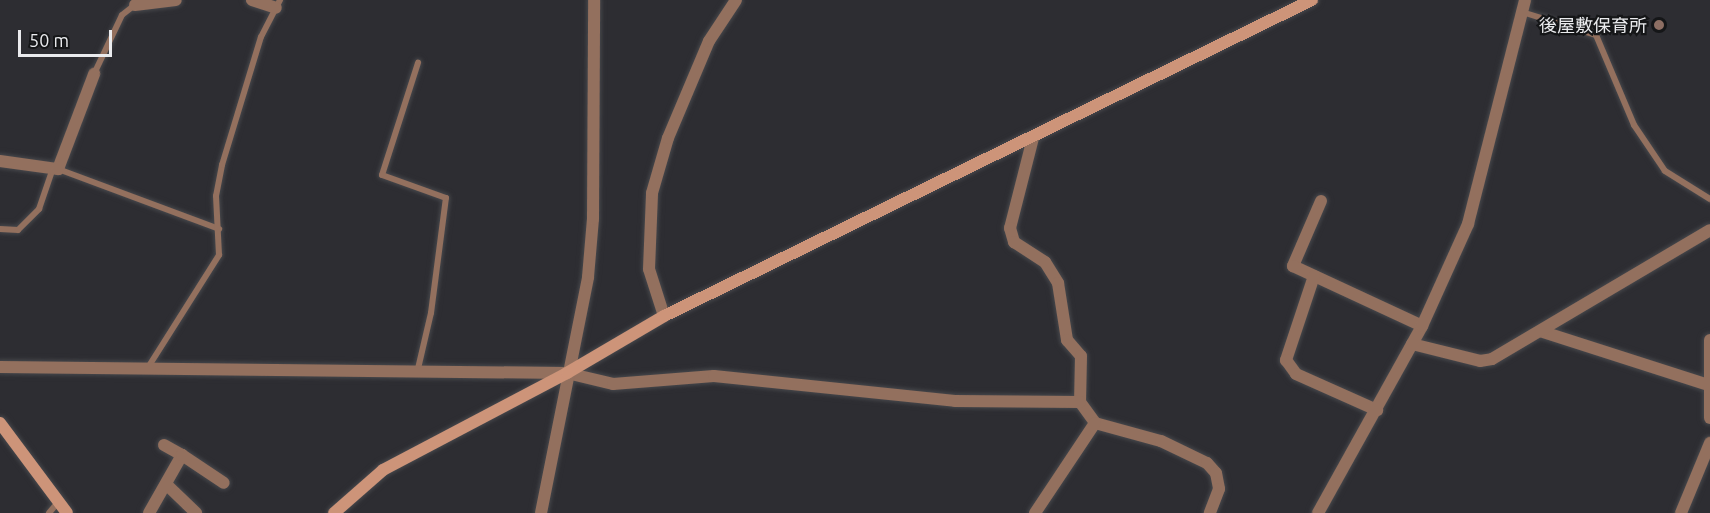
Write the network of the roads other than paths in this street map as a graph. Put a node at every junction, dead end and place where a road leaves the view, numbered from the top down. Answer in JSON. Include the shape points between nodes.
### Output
{"nodes":[{"id":1,"x":176,"y":0,"type":"edge"},
{"id":2,"x":252,"y":0,"type":"edge"},
{"id":3,"x":594,"y":0,"type":"edge"},
{"id":4,"x":736,"y":0,"type":"edge"},
{"id":5,"x":1312,"y":0,"type":"edge"},
{"id":6,"x":136,"y":3,"type":"edge"},
{"id":7,"x":278,"y":4,"type":"edge"},
{"id":8,"x":1523,"y":6,"type":"edge"},
{"id":9,"x":418,"y":63,"type":"dead end"},
{"id":10,"x":94,"y":74,"type":"joint"},
{"id":11,"x":1034,"y":138,"type":"junction"},
{"id":12,"x":0,"y":161,"type":"edge"},
{"id":13,"x":56,"y":168,"type":"junction"},
{"id":14,"x":1710,"y":199,"type":"edge"},
{"id":15,"x":1321,"y":201,"type":"dead end"},
{"id":16,"x":0,"y":229,"type":"edge"},
{"id":17,"x":219,"y":229,"type":"junction"},
{"id":18,"x":1710,"y":230,"type":"edge"},
{"id":19,"x":1314,"y":276,"type":"junction"},
{"id":20,"x":664,"y":315,"type":"junction"},
{"id":21,"x":1422,"y":326,"type":"junction"},
{"id":22,"x":1540,"y":331,"type":"junction"},
{"id":23,"x":1710,"y":340,"type":"edge"},
{"id":24,"x":1412,"y":344,"type":"junction"},
{"id":25,"x":0,"y":367,"type":"edge"},
{"id":26,"x":146,"y":371,"type":"junction"},
{"id":27,"x":417,"y":373,"type":"junction"},
{"id":28,"x":567,"y":373,"type":"junction"},
{"id":29,"x":1708,"y":385,"type":"junction"},
{"id":30,"x":1080,"y":402,"type":"junction"},
{"id":31,"x":1377,"y":410,"type":"junction"},
{"id":32,"x":1710,"y":418,"type":"edge"},
{"id":33,"x":0,"y":423,"type":"edge"},
{"id":34,"x":1095,"y":423,"type":"junction"},
{"id":35,"x":1710,"y":443,"type":"edge"},
{"id":36,"x":164,"y":445,"type":"dead end"},
{"id":37,"x":182,"y":455,"type":"junction"},
{"id":38,"x":224,"y":483,"type":"dead end"},
{"id":39,"x":166,"y":484,"type":"junction"},
{"id":40,"x":59,"y":501,"type":"junction"},
{"id":41,"x":49,"y":513,"type":"edge"},
{"id":42,"x":68,"y":513,"type":"edge"},
{"id":43,"x":149,"y":513,"type":"edge"},
{"id":44,"x":196,"y":513,"type":"edge"},
{"id":45,"x":334,"y":513,"type":"edge"},
{"id":46,"x":541,"y":513,"type":"edge"},
{"id":47,"x":1035,"y":513,"type":"edge"},
{"id":48,"x":1210,"y":513,"type":"edge"},
{"id":49,"x":1318,"y":513,"type":"edge"},
{"id":50,"x":1681,"y":513,"type":"edge"}],
"edges":[{"from":1,"to":6,"type":"street"},
{"from":2,"to":7,"type":"street"},
{"from":3,"to":28,"type":"street","via":[[593,219],[588,277]]},
{"from":4,"to":20,"type":"street","via":[[709,41],[668,138],[652,193],[649,269]]},
{"from":5,"to":11,"type":"street"},
{"from":6,"to":10,"type":"lane","via":[[122,15]]},
{"from":7,"to":17,"type":"lane","via":[[261,37],[222,165],[216,196]]},
{"from":8,"to":14,"type":"lane","via":[[1596,35],[1634,125],[1665,171]]},
{"from":8,"to":21,"type":"street","via":[[1468,224]]},
{"from":9,"to":27,"type":"lane","via":[[382,175],[446,198],[431,313]]},
{"from":10,"to":13,"type":"street"},
{"from":11,"to":20,"type":"street"},
{"from":11,"to":30,"type":"street","via":[[1010,228],[1014,242],[1045,262],[1058,283],[1066,340],[1081,356]]},
{"from":12,"to":13,"type":"street"},
{"from":13,"to":16,"type":"lane","via":[[39,209],[18,230]]},
{"from":13,"to":17,"type":"lane"},
{"from":15,"to":19,"type":"street","via":[[1293,266]]},
{"from":17,"to":26,"type":"lane","via":[[215,264],[194,291]]},
{"from":18,"to":22,"type":"street"},
{"from":19,"to":21,"type":"street"},
{"from":19,"to":31,"type":"street","via":[[1286,360],[1296,374]]},
{"from":20,"to":28,"type":"street"},
{"from":21,"to":24,"type":"street"},
{"from":22,"to":24,"type":"street","via":[[1486,360]]},
{"from":22,"to":29,"type":"street"},
{"from":23,"to":29,"type":"street"},
{"from":24,"to":31,"type":"street"},
{"from":25,"to":26,"type":"street"},
{"from":26,"to":27,"type":"street"},
{"from":27,"to":28,"type":"street"},
{"from":28,"to":30,"type":"street","via":[[613,384],[714,376],[956,401]]},
{"from":28,"to":45,"type":"street","via":[[382,470]]},
{"from":28,"to":46,"type":"street"},
{"from":29,"to":32,"type":"street"},
{"from":30,"to":34,"type":"street"},
{"from":31,"to":49,"type":"street"},
{"from":33,"to":40,"type":"street"},
{"from":34,"to":47,"type":"street"},
{"from":34,"to":48,"type":"street","via":[[1161,441],[1207,463],[1216,473],[1219,489]]},
{"from":35,"to":50,"type":"street"},
{"from":36,"to":37,"type":"street"},
{"from":37,"to":38,"type":"street"},
{"from":37,"to":39,"type":"street"},
{"from":39,"to":43,"type":"street"},
{"from":39,"to":44,"type":"street"},
{"from":40,"to":41,"type":"lane"},
{"from":40,"to":42,"type":"street"}]}
